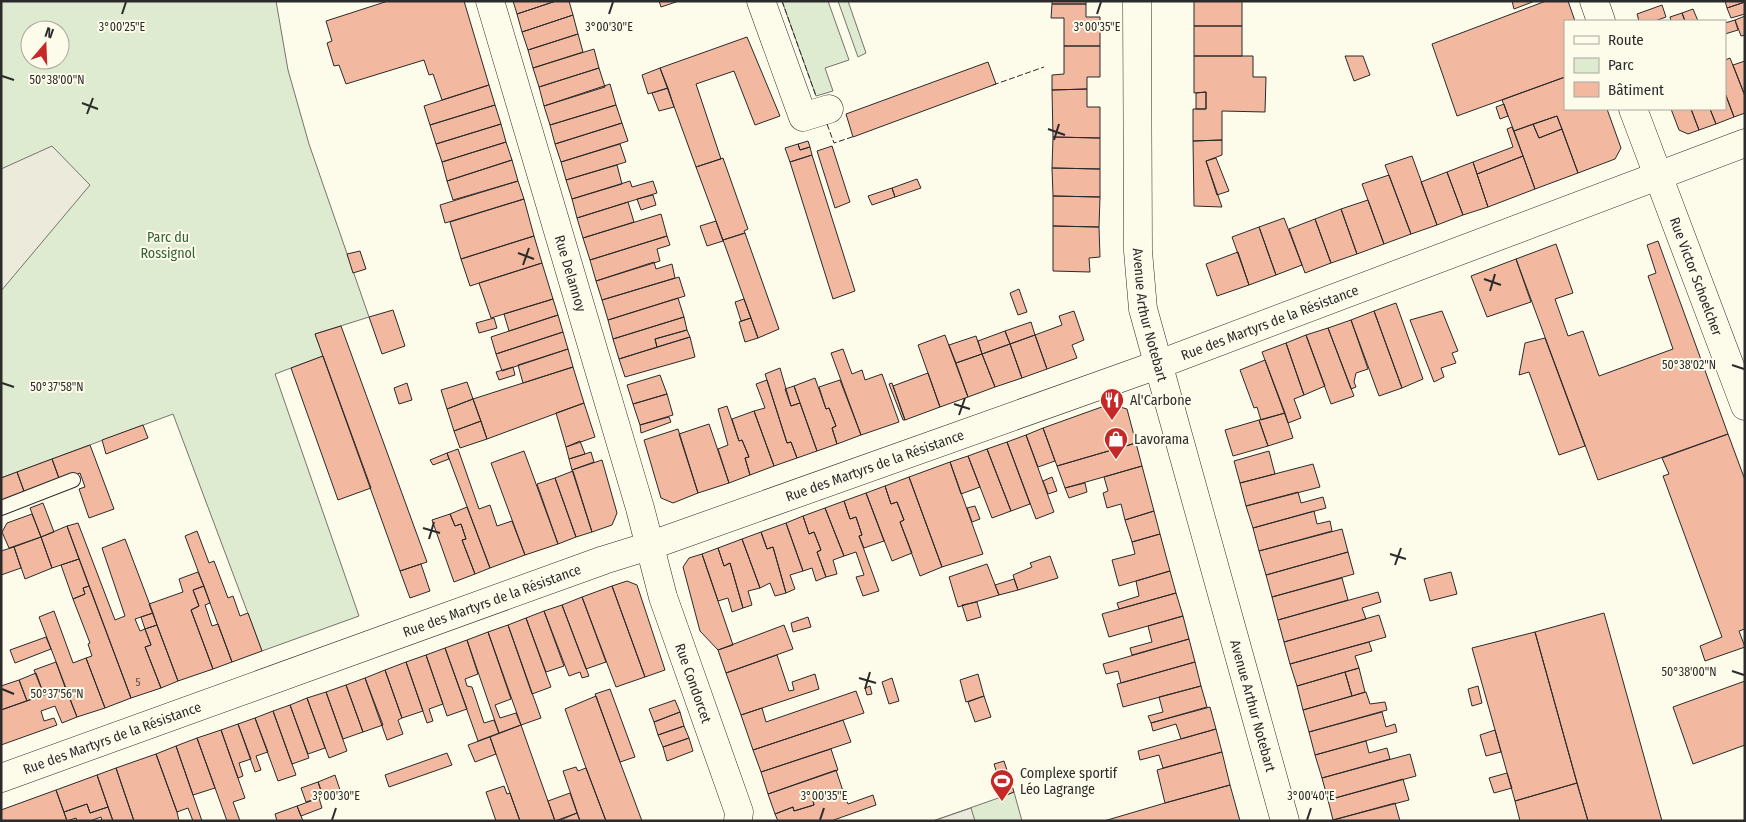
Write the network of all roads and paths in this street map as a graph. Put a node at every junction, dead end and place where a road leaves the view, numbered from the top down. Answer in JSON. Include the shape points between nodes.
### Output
{"nodes":[{"id":1,"x":490,"y":1,"type":"edge"},
{"id":2,"x":761,"y":1,"type":"edge"},
{"id":3,"x":1137,"y":1,"type":"edge"},
{"id":4,"x":1594,"y":1,"type":"edge"},
{"id":5,"x":1601,"y":20,"type":"edge"},
{"id":6,"x":830,"y":109,"type":"dead end"},
{"id":7,"x":1633,"y":110,"type":"edge"},
{"id":8,"x":1745,"y":143,"type":"edge"},
{"id":9,"x":1659,"y":175,"type":"junction"},
{"id":10,"x":1158,"y":364,"type":"junction"},
{"id":11,"x":1745,"y":406,"type":"edge"},
{"id":12,"x":73,"y":480,"type":"dead end"},
{"id":13,"x":1,"y":508,"type":"edge"},
{"id":14,"x":650,"y":546,"type":"junction"},
{"id":15,"x":1,"y":778,"type":"edge"},
{"id":16,"x":738,"y":821,"type":"edge"},
{"id":17,"x":1285,"y":821,"type":"edge"}],
"edges":[{"from":1,"to":14,"type":"street","name":"Rue Delannoy"},
{"from":2,"to":6,"type":"street","via":[[803,117]]},
{"from":3,"to":10,"type":"street","name":"Avenue Arthur Notebart","via":[[1138,273],[1143,309]]},
{"from":4,"to":5,"type":"street"},
{"from":7,"to":9,"type":"street","name":"Rue Victor Schoelcher"},
{"from":8,"to":9,"type":"street","name":"Rue des Martyrs de la Résistance"},
{"from":9,"to":10,"type":"street","name":"Rue des Martyrs de la Résistance"},
{"from":9,"to":11,"type":"street","name":"Rue Victor Schoelcher"},
{"from":10,"to":14,"type":"street","name":"Rue des Martyrs de la Résistance"},
{"from":10,"to":17,"type":"street","name":"Avenue Arthur Notebart"},
{"from":12,"to":13,"type":"lane"},
{"from":14,"to":15,"type":"street","name":"Rue des Martyrs de la Résistance"},
{"from":14,"to":16,"type":"street","name":"Rue Condorcet","via":[[663,597],[739,812]]}]}
